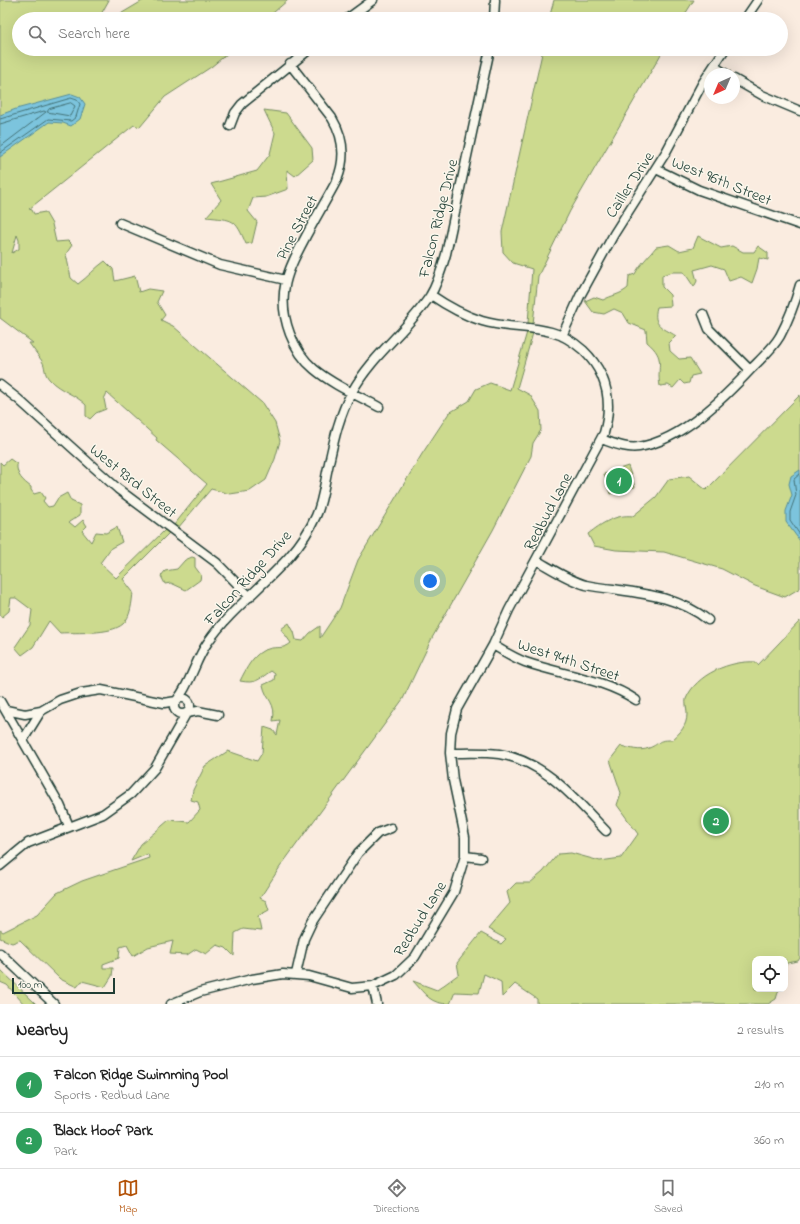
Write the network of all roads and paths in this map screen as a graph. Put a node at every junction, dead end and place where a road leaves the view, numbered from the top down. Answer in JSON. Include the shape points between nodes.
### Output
{"nodes":[{"id":1,"x":373,"y":0,"type":"edge"},
{"id":2,"x":494,"y":0,"type":"edge"},
{"id":3,"x":758,"y":0,"type":"edge"},
{"id":4,"x":357,"y":12,"type":"edge"},
{"id":5,"x":494,"y":12,"type":"edge"},
{"id":6,"x":750,"y":12,"type":"edge"},
{"id":7,"x":301,"y":56,"type":"edge"},
{"id":8,"x":488,"y":56,"type":"edge"},
{"id":9,"x":720,"y":56,"type":"edge"},
{"id":10,"x":290,"y":64,"type":"junction"},
{"id":11,"x":714,"y":66,"type":"junction"},
{"id":12,"x":717,"y":68,"type":"edge"},
{"id":13,"x":740,"y":82,"type":"edge"},
{"id":14,"x":800,"y":111,"type":"edge"},
{"id":15,"x":230,"y":126,"type":"dead end"},
{"id":16,"x":656,"y":169,"type":"junction"},
{"id":17,"x":120,"y":223,"type":"dead end"},
{"id":18,"x":800,"y":225,"type":"edge"},
{"id":19,"x":286,"y":280,"type":"junction"},
{"id":20,"x":800,"y":285,"type":"edge"},
{"id":21,"x":431,"y":295,"type":"junction"},
{"id":22,"x":703,"y":314,"type":"dead end"},
{"id":23,"x":562,"y":336,"type":"junction"},
{"id":24,"x":750,"y":370,"type":"junction"},
{"id":25,"x":0,"y":385,"type":"edge"},
{"id":26,"x":352,"y":392,"type":"junction"},
{"id":27,"x":379,"y":407,"type":"dead end"},
{"id":28,"x":601,"y":439,"type":"junction"},
{"id":29,"x":536,"y":560,"type":"junction"},
{"id":30,"x":250,"y":597,"type":"junction"},
{"id":31,"x":708,"y":620,"type":"dead end"},
{"id":32,"x":493,"y":645,"type":"junction"},
{"id":33,"x":186,"y":689,"type":"junction"},
{"id":34,"x":636,"y":700,"type":"dead end"},
{"id":35,"x":0,"y":701,"type":"edge"},
{"id":36,"x":176,"y":701,"type":"junction"},
{"id":37,"x":164,"y":703,"type":"junction"},
{"id":38,"x":188,"y":708,"type":"junction"},
{"id":39,"x":6,"y":710,"type":"junction"},
{"id":40,"x":41,"y":711,"type":"junction"},
{"id":41,"x":175,"y":711,"type":"junction"},
{"id":42,"x":218,"y":715,"type":"dead end"},
{"id":43,"x":176,"y":729,"type":"junction"},
{"id":44,"x":23,"y":740,"type":"junction"},
{"id":45,"x":450,"y":753,"type":"junction"},
{"id":46,"x":69,"y":826,"type":"junction"},
{"id":47,"x":391,"y":828,"type":"dead end"},
{"id":48,"x":606,"y":831,"type":"dead end"},
{"id":49,"x":465,"y":856,"type":"junction"},
{"id":50,"x":481,"y":858,"type":"dead end"},
{"id":51,"x":0,"y":866,"type":"edge"},
{"id":52,"x":0,"y":953,"type":"edge"},
{"id":53,"x":296,"y":974,"type":"junction"},
{"id":54,"x":373,"y":986,"type":"junction"},
{"id":55,"x":54,"y":1004,"type":"edge"},
{"id":56,"x":173,"y":1004,"type":"edge"},
{"id":57,"x":377,"y":1004,"type":"edge"}],
"edges":[{"from":1,"to":4,"type":"street"},
{"from":2,"to":5,"type":"street"},
{"from":3,"to":6,"type":"street"},
{"from":7,"to":10,"type":"street"},
{"from":8,"to":21,"type":"street","name":"Falcon Ridge Drive","via":[[446,254]]},
{"from":9,"to":11,"type":"street","name":"Cailler Drive"},
{"from":10,"to":15,"type":"street","via":[[242,104]]},
{"from":10,"to":19,"type":"street","name":"Pine Street","via":[[338,127],[343,159],[337,180],[297,250]]},
{"from":11,"to":12,"type":"street"},
{"from":11,"to":16,"type":"street","name":"Cailler Drive"},
{"from":13,"to":14,"type":"street"},
{"from":16,"to":18,"type":"street","name":"West 96th Street","via":[[699,190]]},
{"from":16,"to":23,"type":"street","name":"Cailler Drive","via":[[614,234],[580,296]]},
{"from":17,"to":19,"type":"street","via":[[220,265]]},
{"from":19,"to":26,"type":"street","name":"Pine Street","via":[[285,316],[300,353],[320,374]]},
{"from":20,"to":24,"type":"street","via":[[792,311],[780,336]]},
{"from":21,"to":23,"type":"street","name":"Redbud Lane","via":[[452,308],[482,321],[542,330]]},
{"from":21,"to":26,"type":"street","name":"Falcon Ridge Drive","via":[[369,366]]},
{"from":22,"to":24,"type":"street","via":[[709,329]]},
{"from":23,"to":28,"type":"street","name":"Redbud Lane","via":[[588,355],[606,383],[608,415]]},
{"from":24,"to":28,"type":"street","via":[[713,407],[687,426],[661,440],[638,448],[618,446]]},
{"from":25,"to":30,"type":"street","name":"West 93rd Street","via":[[118,489],[217,563]]},
{"from":26,"to":27,"type":"street"},
{"from":26,"to":30,"type":"street","name":"Falcon Ridge Drive","via":[[337,429],[316,516],[289,555]]},
{"from":28,"to":29,"type":"street","name":"Redbud Lane"},
{"from":29,"to":31,"type":"street","via":[[574,581],[652,594],[698,612]]},
{"from":29,"to":32,"type":"street","name":"Redbud Lane"},
{"from":30,"to":33,"type":"street","name":"Falcon Ridge Drive","via":[[207,642]]},
{"from":32,"to":34,"type":"street","name":"West 94th Street","via":[[525,662],[610,686]]},
{"from":32,"to":45,"type":"street","name":"Redbud Lane","via":[[456,709]]},
{"from":33,"to":36,"type":"street","name":"Falcon Ridge Drive"},
{"from":33,"to":38,"type":"street"},
{"from":35,"to":39,"type":"street"},
{"from":36,"to":37,"type":"street"},
{"from":36,"to":38,"type":"street","via":[[182,698]]},
{"from":36,"to":41,"type":"street"},
{"from":37,"to":40,"type":"street","via":[[101,690],[60,700]]},
{"from":37,"to":41,"type":"street"},
{"from":38,"to":41,"type":"street","via":[[181,714]]},
{"from":38,"to":42,"type":"street"},
{"from":38,"to":43,"type":"street"},
{"from":39,"to":40,"type":"street","via":[[25,714]]},
{"from":39,"to":44,"type":"street"},
{"from":40,"to":44,"type":"street"},
{"from":41,"to":43,"type":"street"},
{"from":43,"to":46,"type":"street","via":[[155,768],[131,794],[103,814]]},
{"from":44,"to":46,"type":"street"},
{"from":45,"to":48,"type":"street","via":[[499,754],[532,764],[560,783]]},
{"from":45,"to":49,"type":"street","name":"Redbud Lane","via":[[465,837]]},
{"from":46,"to":51,"type":"street","via":[[28,843]]},
{"from":47,"to":53,"type":"street","via":[[378,833],[358,853],[312,922],[304,939]]},
{"from":49,"to":50,"type":"street"},
{"from":49,"to":54,"type":"street","name":"Redbud Lane","via":[[454,892],[415,957],[396,975]]},
{"from":52,"to":55,"type":"street"},
{"from":53,"to":54,"type":"street","name":"Redbud Lane","via":[[352,988]]},
{"from":53,"to":56,"type":"street","name":"Redbud Lane","via":[[252,979],[200,992]]},
{"from":54,"to":57,"type":"street"}]}
